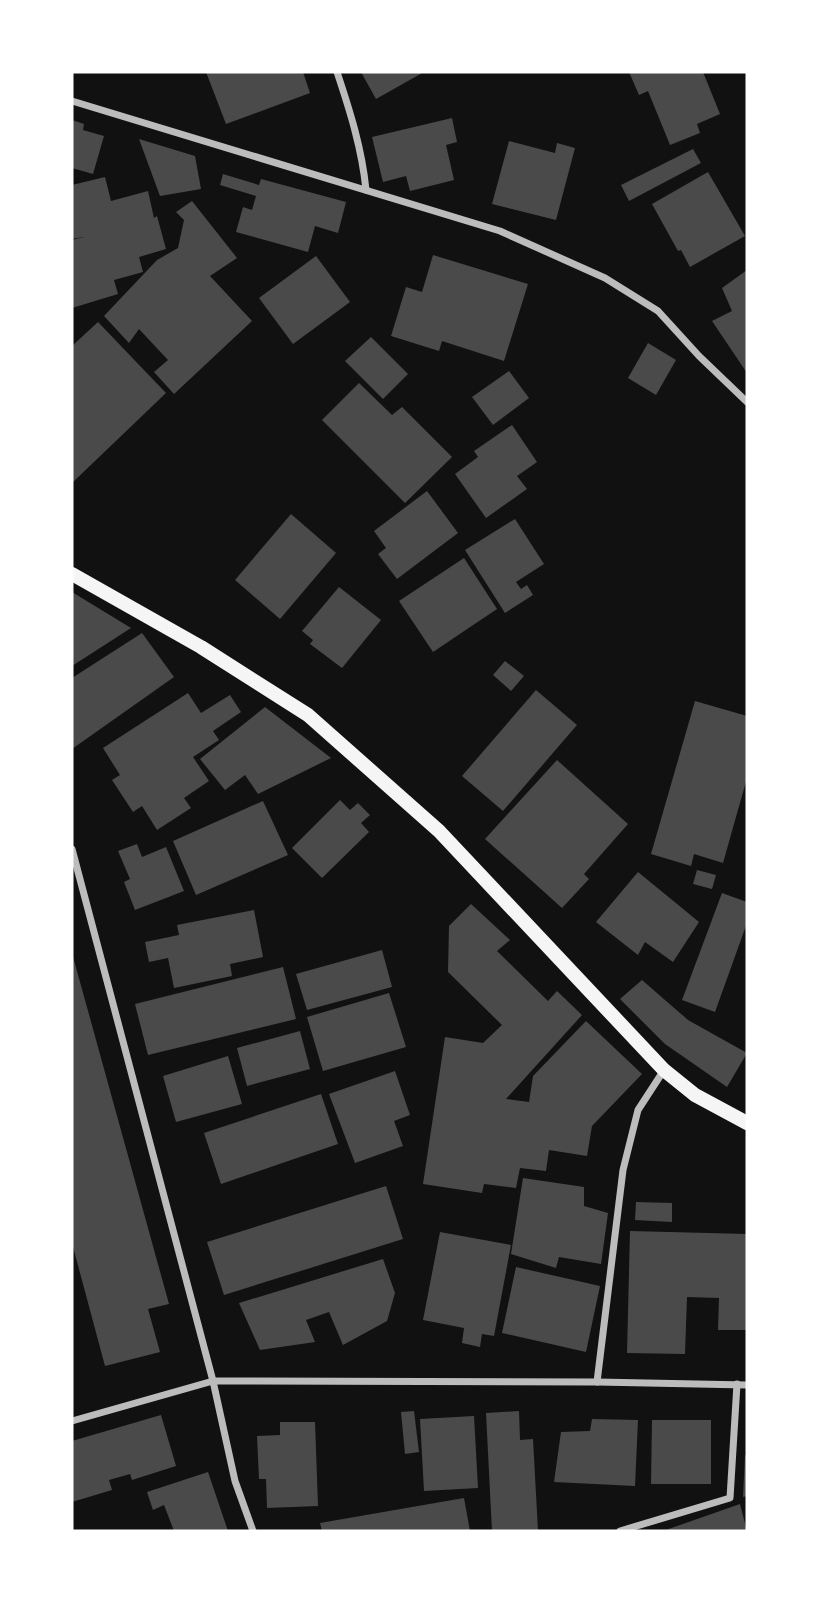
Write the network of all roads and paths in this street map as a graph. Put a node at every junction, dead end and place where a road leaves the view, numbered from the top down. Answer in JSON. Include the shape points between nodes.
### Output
{"nodes":[{"id":1,"x":337,"y":72,"type":"edge"},
{"id":2,"x":72,"y":100,"type":"edge"},
{"id":3,"x":366,"y":190,"type":"junction"},
{"id":4,"x":747,"y":401,"type":"edge"},
{"id":5,"x":72,"y":574,"type":"edge"},
{"id":6,"x":72,"y":849,"type":"edge"},
{"id":7,"x":664,"y":1070,"type":"junction"},
{"id":8,"x":747,"y":1123,"type":"edge"},
{"id":9,"x":213,"y":1381,"type":"junction"},
{"id":10,"x":597,"y":1382,"type":"junction"},
{"id":11,"x":737,"y":1384,"type":"junction"},
{"id":12,"x":747,"y":1385,"type":"edge"},
{"id":13,"x":72,"y":1420,"type":"edge"},
{"id":14,"x":253,"y":1531,"type":"edge"},
{"id":15,"x":620,"y":1531,"type":"edge"}],
"edges":[{"from":1,"to":3,"type":"street","via":[[352,116]]},
{"from":2,"to":3,"type":"street"},
{"from":3,"to":4,"type":"street","via":[[500,231],[605,278],[658,311]]},
{"from":5,"to":7,"type":"main road","via":[[308,715],[439,831]]},
{"from":6,"to":9,"type":"street"},
{"from":7,"to":8,"type":"main road","via":[[695,1094]]},
{"from":7,"to":10,"type":"street","via":[[638,1110],[623,1170]]},
{"from":9,"to":10,"type":"street"},
{"from":9,"to":13,"type":"street"},
{"from":9,"to":14,"type":"street","via":[[235,1481]]},
{"from":10,"to":11,"type":"street"},
{"from":11,"to":12,"type":"street"},
{"from":11,"to":15,"type":"street","via":[[730,1498]]}]}
